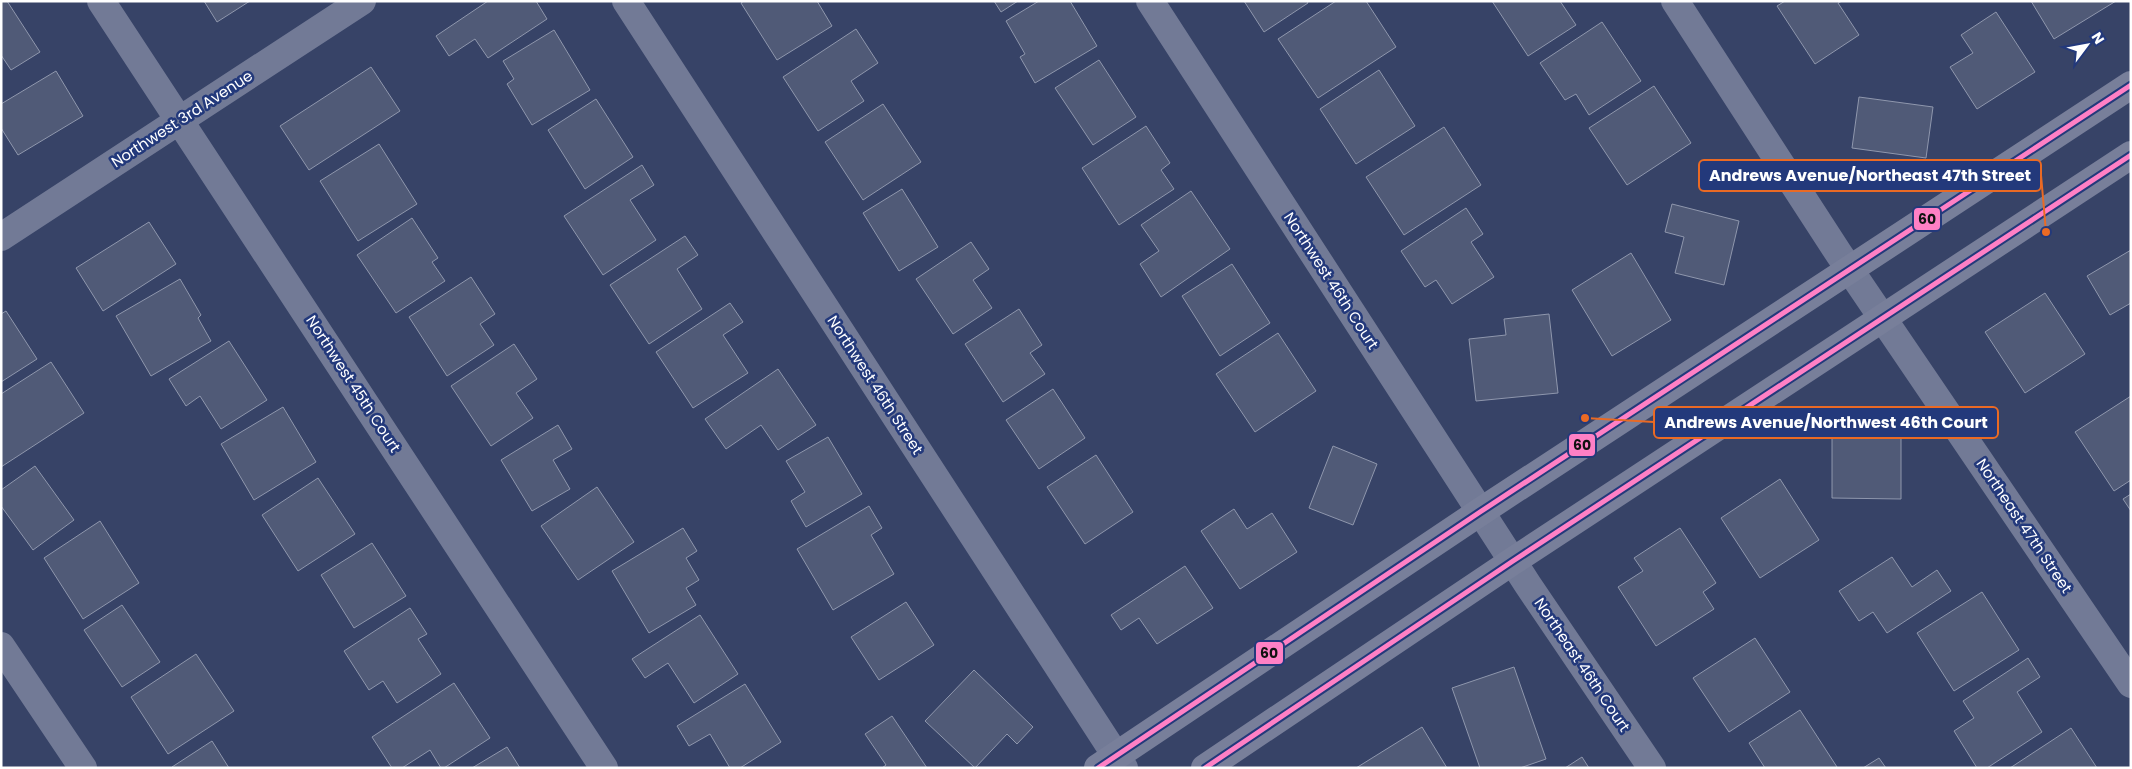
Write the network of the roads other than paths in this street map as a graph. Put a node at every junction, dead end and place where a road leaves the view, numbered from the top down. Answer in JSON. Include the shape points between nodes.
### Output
{"nodes":[{"id":1,"x":101,"y":1,"type":"edge"},
{"id":2,"x":362,"y":1,"type":"edge"},
{"id":3,"x":626,"y":1,"type":"edge"},
{"id":4,"x":1150,"y":1,"type":"edge"},
{"id":5,"x":1676,"y":1,"type":"edge"},
{"id":6,"x":2131,"y":85,"type":"edge"},
{"id":7,"x":180,"y":121,"type":"junction"},
{"id":8,"x":2131,"y":155,"type":"edge"},
{"id":9,"x":1,"y":236,"type":"edge"},
{"id":10,"x":1850,"y":270,"type":"junction"},
{"id":11,"x":1884,"y":318,"type":"junction"},
{"id":12,"x":1480,"y":512,"type":"junction"},
{"id":13,"x":1513,"y":561,"type":"junction"},
{"id":14,"x":1,"y":646,"type":"edge"},
{"id":15,"x":2131,"y":684,"type":"edge"},
{"id":16,"x":1112,"y":764,"type":"edge"},
{"id":17,"x":84,"y":768,"type":"edge"},
{"id":18,"x":604,"y":768,"type":"edge"},
{"id":19,"x":1205,"y":768,"type":"edge"},
{"id":20,"x":1652,"y":768,"type":"edge"}],
"edges":[{"from":1,"to":7,"type":"street","name":"Northwest 45th Court"},
{"from":2,"to":7,"type":"street","name":"Northwest 3rd Avenue"},
{"from":3,"to":16,"type":"street","name":"Northwest 46th Street"},
{"from":4,"to":12,"type":"street","name":"Northwest 46th Court"},
{"from":5,"to":10,"type":"street","name":"Northeast 47th Street"},
{"from":6,"to":10,"type":"main road"},
{"from":7,"to":9,"type":"street","name":"Northwest 3rd Avenue"},
{"from":7,"to":18,"type":"street","name":"Northwest 45th Court"},
{"from":8,"to":11,"type":"main road"},
{"from":10,"to":11,"type":"street","name":"Northeast 47th Street"},
{"from":10,"to":12,"type":"main road"},
{"from":11,"to":13,"type":"main road"},
{"from":11,"to":15,"type":"street","name":"Northeast 47th Street"},
{"from":12,"to":13,"type":"street","name":"Northwest 46th Court"},
{"from":12,"to":16,"type":"main road"},
{"from":13,"to":19,"type":"main road"},
{"from":13,"to":20,"type":"street","name":"Northeast 46th Court"},
{"from":14,"to":17,"type":"street"}]}
